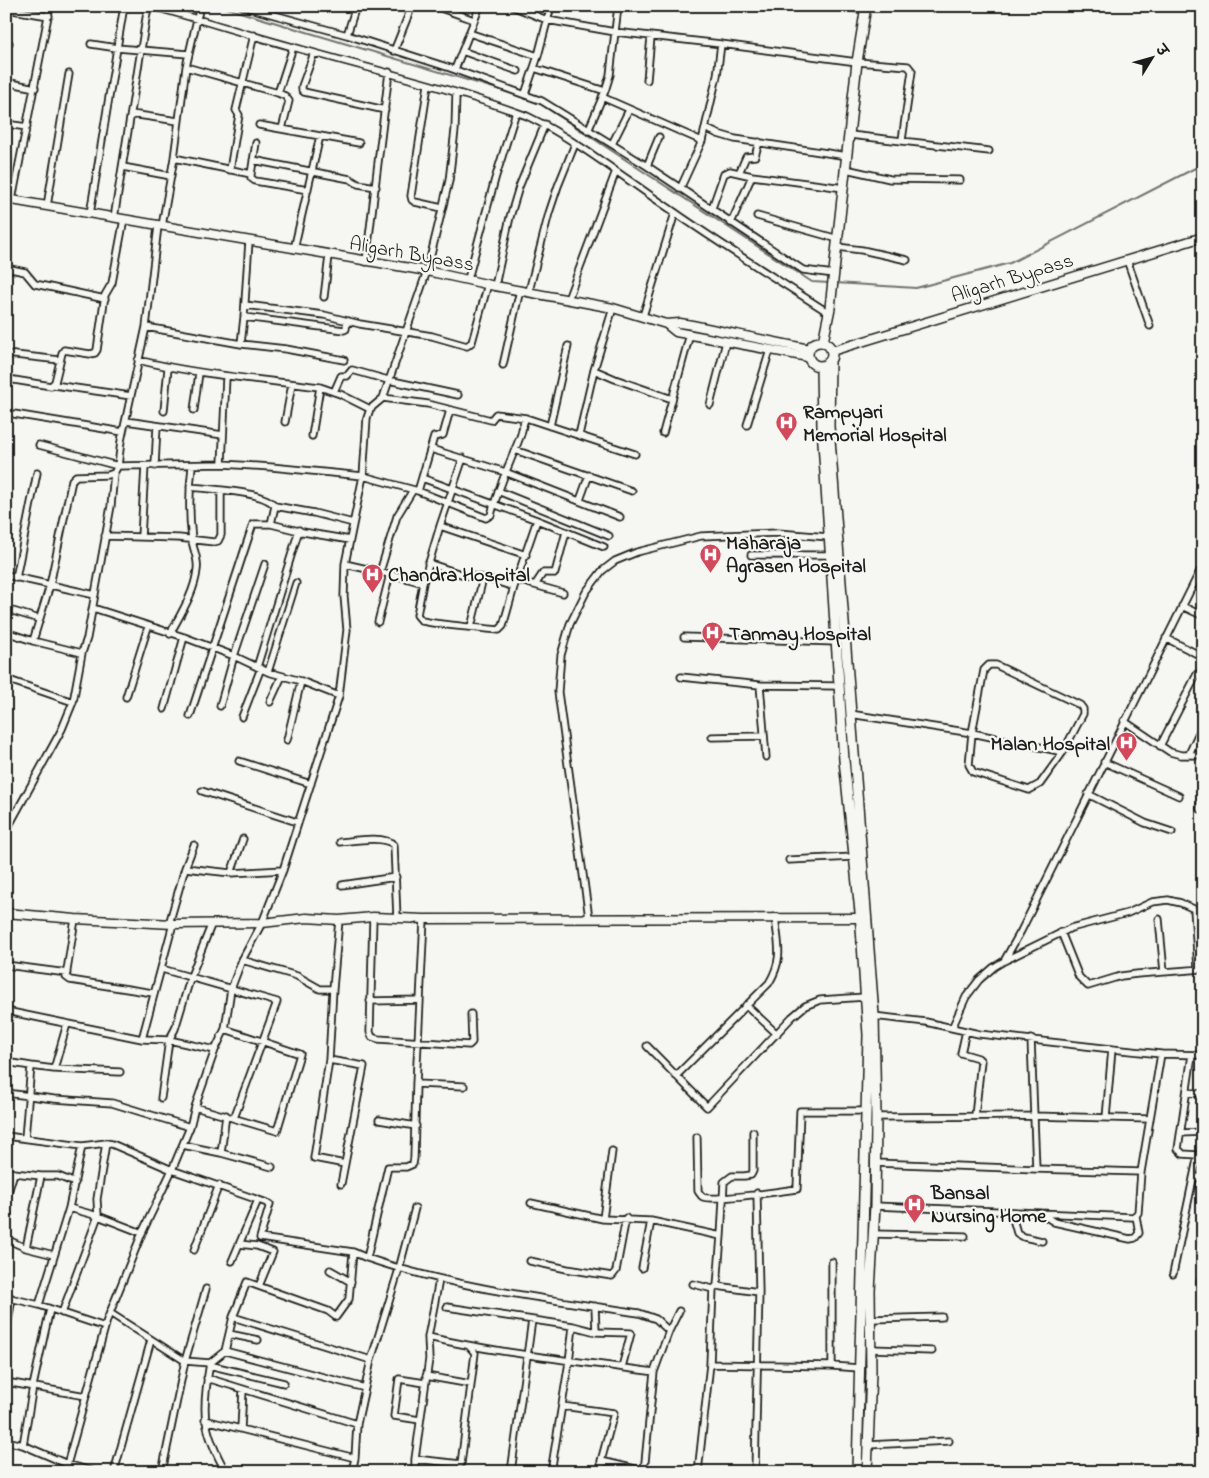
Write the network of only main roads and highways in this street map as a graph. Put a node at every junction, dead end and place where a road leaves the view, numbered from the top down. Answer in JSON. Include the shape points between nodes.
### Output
{"nodes":[{"id":1,"x":866,"y":8,"type":"edge"},
{"id":2,"x":9,"y":199,"type":"edge"},
{"id":3,"x":1203,"y":237,"type":"edge"},
{"id":4,"x":666,"y":324,"type":"junction"},
{"id":5,"x":823,"y":342,"type":"junction"},
{"id":6,"x":832,"y":351,"type":"junction"},
{"id":7,"x":808,"y":353,"type":"junction"},
{"id":8,"x":830,"y":362,"type":"junction"},
{"id":9,"x":821,"y":367,"type":"junction"},
{"id":10,"x":7,"y":913,"type":"edge"},
{"id":11,"x":863,"y":918,"type":"junction"},
{"id":12,"x":871,"y":1016,"type":"junction"},
{"id":13,"x":857,"y":1472,"type":"edge"},
{"id":14,"x":866,"y":1472,"type":"edge"}],
"edges":[{"from":1,"to":5,"type":"main road"},
{"from":2,"to":4,"type":"main road","name":"Aligarh Bypass","via":[[529,291],[613,308]]},
{"from":3,"to":6,"type":"main road","name":"Aligarh Bypass"},
{"from":4,"to":7,"type":"main road","name":"Aligarh Bypass","via":[[686,324]]},
{"from":4,"to":7,"type":"main road","via":[[676,332],[770,350]]},
{"from":5,"to":6,"type":"main road"},
{"from":5,"to":7,"type":"main road","via":[[813,344]]},
{"from":6,"to":8,"type":"main road"},
{"from":7,"to":9,"type":"main road","name":"Aligarh Bypass","via":[[813,364]]},
{"from":8,"to":9,"type":"main road"},
{"from":8,"to":11,"type":"main road","via":[[829,426]]},
{"from":9,"to":11,"type":"main road","via":[[822,427],[844,760]]},
{"from":10,"to":11,"type":"main road","via":[[171,924],[373,917]]},
{"from":11,"to":12,"type":"main road"},
{"from":11,"to":12,"type":"main road","via":[[865,997]]},
{"from":12,"to":13,"type":"main road"},
{"from":12,"to":14,"type":"main road","via":[[876,1117]]}]}
